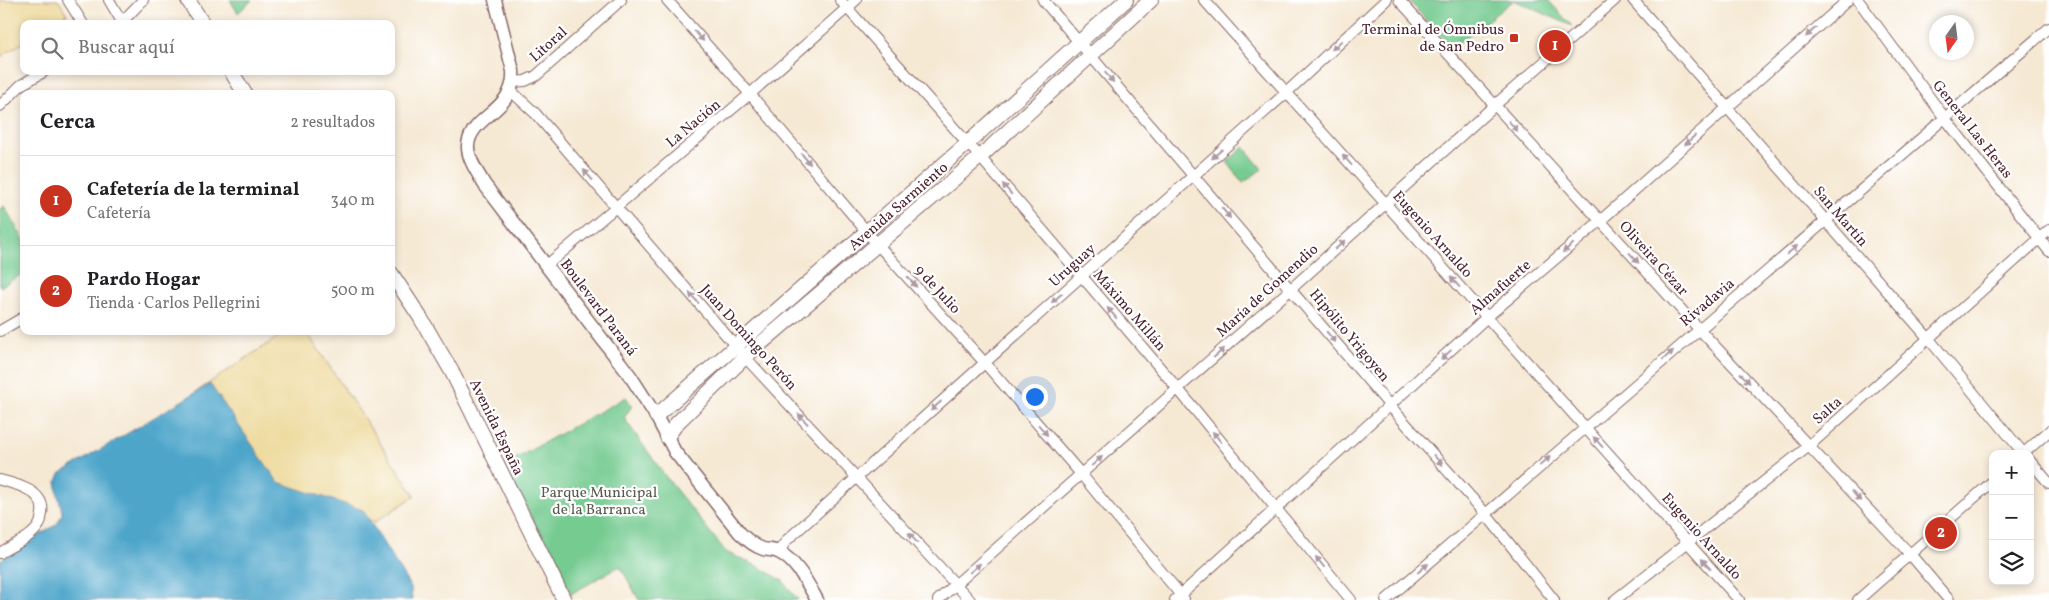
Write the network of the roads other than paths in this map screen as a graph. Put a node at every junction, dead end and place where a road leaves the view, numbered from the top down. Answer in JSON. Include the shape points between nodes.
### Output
{"nodes":[{"id":1,"x":68,"y":0,"type":"edge"},
{"id":2,"x":109,"y":0,"type":"edge"},
{"id":3,"x":143,"y":0,"type":"edge"},
{"id":4,"x":188,"y":0,"type":"edge"},
{"id":5,"x":495,"y":0,"type":"edge"},
{"id":6,"x":621,"y":0,"type":"edge"},
{"id":7,"x":667,"y":0,"type":"edge"},
{"id":8,"x":856,"y":0,"type":"edge"},
{"id":9,"x":1042,"y":0,"type":"edge"},
{"id":10,"x":1126,"y":0,"type":"edge"},
{"id":11,"x":1151,"y":0,"type":"edge"},
{"id":12,"x":1204,"y":0,"type":"edge"},
{"id":13,"x":1386,"y":0,"type":"edge"},
{"id":14,"x":1399,"y":0,"type":"edge"},
{"id":15,"x":1615,"y":0,"type":"edge"},
{"id":16,"x":1633,"y":0,"type":"edge"},
{"id":17,"x":1848,"y":0,"type":"edge"},
{"id":18,"x":1858,"y":0,"type":"edge"},
{"id":19,"x":844,"y":4,"type":"edge"},
{"id":20,"x":80,"y":20,"type":"edge"},
{"id":21,"x":119,"y":20,"type":"edge"},
{"id":22,"x":124,"y":20,"type":"edge"},
{"id":23,"x":200,"y":20,"type":"edge"},
{"id":24,"x":2049,"y":28,"type":"edge"},
{"id":25,"x":1078,"y":43,"type":"junction"},
{"id":26,"x":1091,"y":56,"type":"junction"},
{"id":27,"x":39,"y":75,"type":"edge"},
{"id":28,"x":233,"y":75,"type":"edge"},
{"id":29,"x":512,"y":86,"type":"junction"},
{"id":30,"x":243,"y":90,"type":"edge"},
{"id":31,"x":1287,"y":92,"type":"junction"},
{"id":32,"x":750,"y":94,"type":"junction"},
{"id":33,"x":1494,"y":105,"type":"junction"},
{"id":34,"x":0,"y":106,"type":"edge"},
{"id":35,"x":1726,"y":108,"type":"junction"},
{"id":36,"x":1944,"y":117,"type":"junction"},
{"id":37,"x":968,"y":143,"type":"junction"},
{"id":38,"x":980,"y":157,"type":"junction"},
{"id":39,"x":1194,"y":175,"type":"junction"},
{"id":40,"x":1386,"y":204,"type":"junction"},
{"id":41,"x":617,"y":208,"type":"junction"},
{"id":42,"x":1600,"y":221,"type":"junction"},
{"id":43,"x":1826,"y":221,"type":"junction"},
{"id":44,"x":866,"y":230,"type":"junction"},
{"id":45,"x":2049,"y":230,"type":"edge"},
{"id":46,"x":2039,"y":238,"type":"junction"},
{"id":47,"x":878,"y":245,"type":"junction"},
{"id":48,"x":2049,"y":251,"type":"edge"},
{"id":49,"x":547,"y":265,"type":"junction"},
{"id":50,"x":1082,"y":277,"type":"junction"},
{"id":51,"x":395,"y":279,"type":"edge"},
{"id":52,"x":1291,"y":289,"type":"junction"},
{"id":53,"x":1487,"y":317,"type":"junction"},
{"id":54,"x":20,"y":319,"type":"edge"},
{"id":55,"x":1699,"y":329,"type":"junction"},
{"id":56,"x":0,"y":330,"type":"edge"},
{"id":57,"x":1928,"y":340,"type":"junction"},
{"id":58,"x":735,"y":346,"type":"junction"},
{"id":59,"x":745,"y":357,"type":"junction"},
{"id":60,"x":984,"y":362,"type":"junction"},
{"id":61,"x":1178,"y":389,"type":"junction"},
{"id":62,"x":1390,"y":406,"type":"junction"},
{"id":63,"x":656,"y":416,"type":"junction"},
{"id":64,"x":1585,"y":427,"type":"junction"},
{"id":65,"x":2049,"y":431,"type":"edge"},
{"id":66,"x":667,"y":437,"type":"junction"},
{"id":67,"x":1809,"y":446,"type":"junction"},
{"id":68,"x":2021,"y":450,"type":"edge"},
{"id":69,"x":2028,"y":450,"type":"edge"},
{"id":70,"x":2034,"y":466,"type":"edge"},
{"id":71,"x":1081,"y":474,"type":"junction"},
{"id":72,"x":857,"y":478,"type":"junction"},
{"id":73,"x":0,"y":480,"type":"edge"},
{"id":74,"x":2049,"y":483,"type":"edge"},
{"id":75,"x":1989,"y":485,"type":"edge"},
{"id":76,"x":1276,"y":509,"type":"junction"},
{"id":77,"x":1485,"y":513,"type":"junction"},
{"id":78,"x":1688,"y":543,"type":"junction"},
{"id":79,"x":0,"y":552,"type":"edge"},
{"id":80,"x":778,"y":552,"type":"junction"},
{"id":81,"x":1910,"y":554,"type":"junction"},
{"id":82,"x":955,"y":585,"type":"junction"},
{"id":83,"x":1180,"y":598,"type":"edge"},
{"id":84,"x":564,"y":600,"type":"edge"},
{"id":85,"x":817,"y":600,"type":"edge"},
{"id":86,"x":938,"y":600,"type":"edge"},
{"id":87,"x":970,"y":600,"type":"edge"},
{"id":88,"x":1351,"y":600,"type":"edge"},
{"id":89,"x":1386,"y":600,"type":"edge"},
{"id":90,"x":1554,"y":600,"type":"edge"},
{"id":91,"x":1615,"y":600,"type":"edge"},
{"id":92,"x":1739,"y":600,"type":"edge"},
{"id":93,"x":1858,"y":600,"type":"edge"},
{"id":94,"x":1949,"y":600,"type":"edge"}],
"edges":[{"from":1,"to":20,"type":"street"},
{"from":2,"to":21,"type":"street"},
{"from":3,"to":22,"type":"street"},
{"from":4,"to":23,"type":"main road"},
{"from":5,"to":29,"type":"street","via":[[513,71]]},
{"from":6,"to":29,"type":"street","name":"Litoral","via":[[536,76]]},
{"from":7,"to":32,"type":"street","name":"9 de Julio","one_way":true},
{"from":8,"to":19,"type":"street","name":"La Nación"},
{"from":9,"to":25,"type":"street","name":"Hipólito Yrigoyen"},
{"from":10,"to":25,"type":"main road","name":"Avenida Sarmiento"},
{"from":11,"to":26,"type":"main road","name":"Avenida Sarmiento"},
{"from":12,"to":31,"type":"street","name":"Eugenio Arnaldo"},
{"from":13,"to":31,"type":"street","name":"Uruguay","one_way":true},
{"from":14,"to":33,"type":"street","name":"Oliveira Cézar"},
{"from":15,"to":33,"type":"street","name":"María de Gomendio"},
{"from":16,"to":35,"type":"street","name":"San Martín"},
{"from":17,"to":35,"type":"street","name":"Almafuerte","one_way":true},
{"from":18,"to":36,"type":"street","name":"General Las Heras"},
{"from":19,"to":32,"type":"street","name":"La Nación"},
{"from":19,"to":37,"type":"street","name":"Máximo Millán"},
{"from":24,"to":36,"type":"street","name":"Rivadavia"},
{"from":25,"to":26,"type":"street","name":"Hipólito Yrigoyen"},
{"from":25,"to":37,"type":"main road","name":"Avenida Sarmiento"},
{"from":26,"to":38,"type":"main road","name":"Avenida Sarmiento"},
{"from":26,"to":39,"type":"street","name":"Hipólito Yrigoyen","one_way":true},
{"from":27,"to":34,"type":"street"},
{"from":28,"to":30,"type":"main road"},
{"from":41,"to":29,"type":"street","name":"Juan Domingo Perón","one_way":true},
{"from":29,"to":49,"type":"street","name":"Boulevard Paraná","via":[[472,135],[468,144],[470,156],[484,184]]},
{"from":31,"to":39,"type":"street","name":"Uruguay","one_way":true},
{"from":40,"to":31,"type":"street","name":"Eugenio Arnaldo","one_way":true},
{"from":32,"to":41,"type":"street","name":"La Nación"},
{"from":32,"to":44,"type":"street","name":"9 de Julio","one_way":true},
{"from":33,"to":40,"type":"street","name":"María de Gomendio"},
{"from":33,"to":42,"type":"street","name":"Oliveira Cézar","one_way":true},
{"from":35,"to":42,"type":"street","name":"Almafuerte","one_way":true},
{"from":35,"to":43,"type":"street","name":"San Martín"},
{"from":36,"to":43,"type":"street","name":"Rivadavia"},
{"from":36,"to":46,"type":"street","name":"General Las Heras"},
{"from":37,"to":38,"type":"street","name":"Máximo Millán"},
{"from":37,"to":44,"type":"main road","name":"Avenida Sarmiento"},
{"from":38,"to":47,"type":"main road","name":"Avenida Sarmiento"},
{"from":50,"to":38,"type":"street","name":"Máximo Millán","one_way":true},
{"from":39,"to":50,"type":"street","name":"Uruguay"},
{"from":39,"to":52,"type":"street","name":"Hipólito Yrigoyen","one_way":true},
{"from":52,"to":40,"type":"street","name":"María de Gomendio","one_way":true},
{"from":53,"to":40,"type":"street","name":"Eugenio Arnaldo","one_way":true},
{"from":41,"to":49,"type":"street","name":"La Nación"},
{"from":58,"to":41,"type":"street","name":"Juan Domingo Perón","one_way":true},
{"from":42,"to":53,"type":"street","name":"Almafuerte","one_way":true},
{"from":42,"to":55,"type":"street","name":"Oliveira Cézar","one_way":true},
{"from":55,"to":43,"type":"street","name":"Rivadavia","one_way":true},
{"from":43,"to":57,"type":"street","name":"San Martín"},
{"from":44,"to":47,"type":"street","name":"9 de Julio"},
{"from":44,"to":58,"type":"main road","name":"Avenida Sarmiento"},
{"from":45,"to":46,"type":"street","name":"Salta"},
{"from":46,"to":48,"type":"street","name":"General Las Heras"},
{"from":46,"to":57,"type":"street","name":"Salta"},
{"from":47,"to":59,"type":"main road","name":"Avenida Sarmiento"},
{"from":47,"to":60,"type":"street","name":"9 de Julio","one_way":true},
{"from":49,"to":63,"type":"street","name":"Boulevard Paraná","via":[[631,377]]},
{"from":50,"to":60,"type":"street","name":"Uruguay","one_way":true},
{"from":61,"to":50,"type":"street","name":"Máximo Millán","one_way":true},
{"from":51,"to":84,"type":"main road","name":"Avenida España","via":[[452,372]]},
{"from":61,"to":52,"type":"street","name":"María de Gomendio","one_way":true},
{"from":52,"to":62,"type":"street","name":"Hipólito Yrigoyen","one_way":true},
{"from":53,"to":62,"type":"street","name":"Almafuerte","one_way":true},
{"from":53,"to":64,"type":"street","name":"Eugenio Arnaldo"},
{"from":54,"to":56,"type":"street"},
{"from":64,"to":55,"type":"street","name":"Rivadavia","one_way":true},
{"from":55,"to":67,"type":"street","name":"Oliveira Cézar","one_way":true},
{"from":57,"to":67,"type":"street","name":"Salta"},
{"from":57,"to":68,"type":"street","name":"San Martín"},
{"from":58,"to":59,"type":"street","name":"Juan Domingo Perón"},
{"from":58,"to":63,"type":"main road","name":"Avenida Sarmiento"},
{"from":59,"to":66,"type":"main road","name":"Avenida Sarmiento","via":[[677,423]]},
{"from":72,"to":59,"type":"street","name":"Juan Domingo Perón","one_way":true},
{"from":60,"to":71,"type":"street","name":"9 de Julio","one_way":true},
{"from":60,"to":72,"type":"street","name":"Uruguay","one_way":true},
{"from":71,"to":61,"type":"street","name":"María de Gomendio","one_way":true},
{"from":76,"to":61,"type":"street","name":"Máximo Millán","one_way":true},
{"from":62,"to":76,"type":"street","name":"Almafuerte"},
{"from":62,"to":77,"type":"street","name":"Hipólito Yrigoyen","one_way":true},
{"from":63,"to":66,"type":"street","name":"Boulevard Paraná"},
{"from":77,"to":64,"type":"street","name":"Rivadavia","one_way":true},
{"from":78,"to":64,"type":"street","name":"Eugenio Arnaldo","one_way":true},
{"from":65,"to":69,"type":"street"},
{"from":66,"to":80,"type":"street","name":"Boulevard Paraná","via":[[675,452],[740,534],[753,545]]},
{"from":67,"to":78,"type":"street","name":"Salta"},
{"from":67,"to":81,"type":"street","name":"Oliveira Cézar","one_way":true},
{"from":70,"to":74,"type":"street"},
{"from":82,"to":71,"type":"street","name":"María de Gomendio","one_way":true},
{"from":71,"to":83,"type":"street","name":"9 de Julio"},
{"from":72,"to":80,"type":"street","name":"Uruguay"},
{"from":82,"to":72,"type":"street","name":"Juan Domingo Perón","one_way":true},
{"from":73,"to":79,"type":"street","via":[[21,486],[37,496],[43,510],[40,525]]},
{"from":75,"to":81,"type":"street"},
{"from":76,"to":83,"type":"street","name":"Almafuerte"},
{"from":88,"to":76,"type":"street","name":"Máximo Millán","one_way":true},
{"from":89,"to":77,"type":"street","name":"Rivadavia","one_way":true},
{"from":77,"to":90,"type":"street","name":"Hipólito Yrigoyen"},
{"from":78,"to":91,"type":"street","name":"Salta"},
{"from":92,"to":78,"type":"street","name":"Eugenio Arnaldo","one_way":true},
{"from":80,"to":85,"type":"street","name":"Boulevard Paraná","via":[[799,572]]},
{"from":81,"to":93,"type":"street"},
{"from":81,"to":94,"type":"street","name":"Oliveira Cézar"},
{"from":82,"to":86,"type":"street","name":"María de Gomendio"},
{"from":82,"to":87,"type":"street","name":"Juan Domingo Perón"}]}
